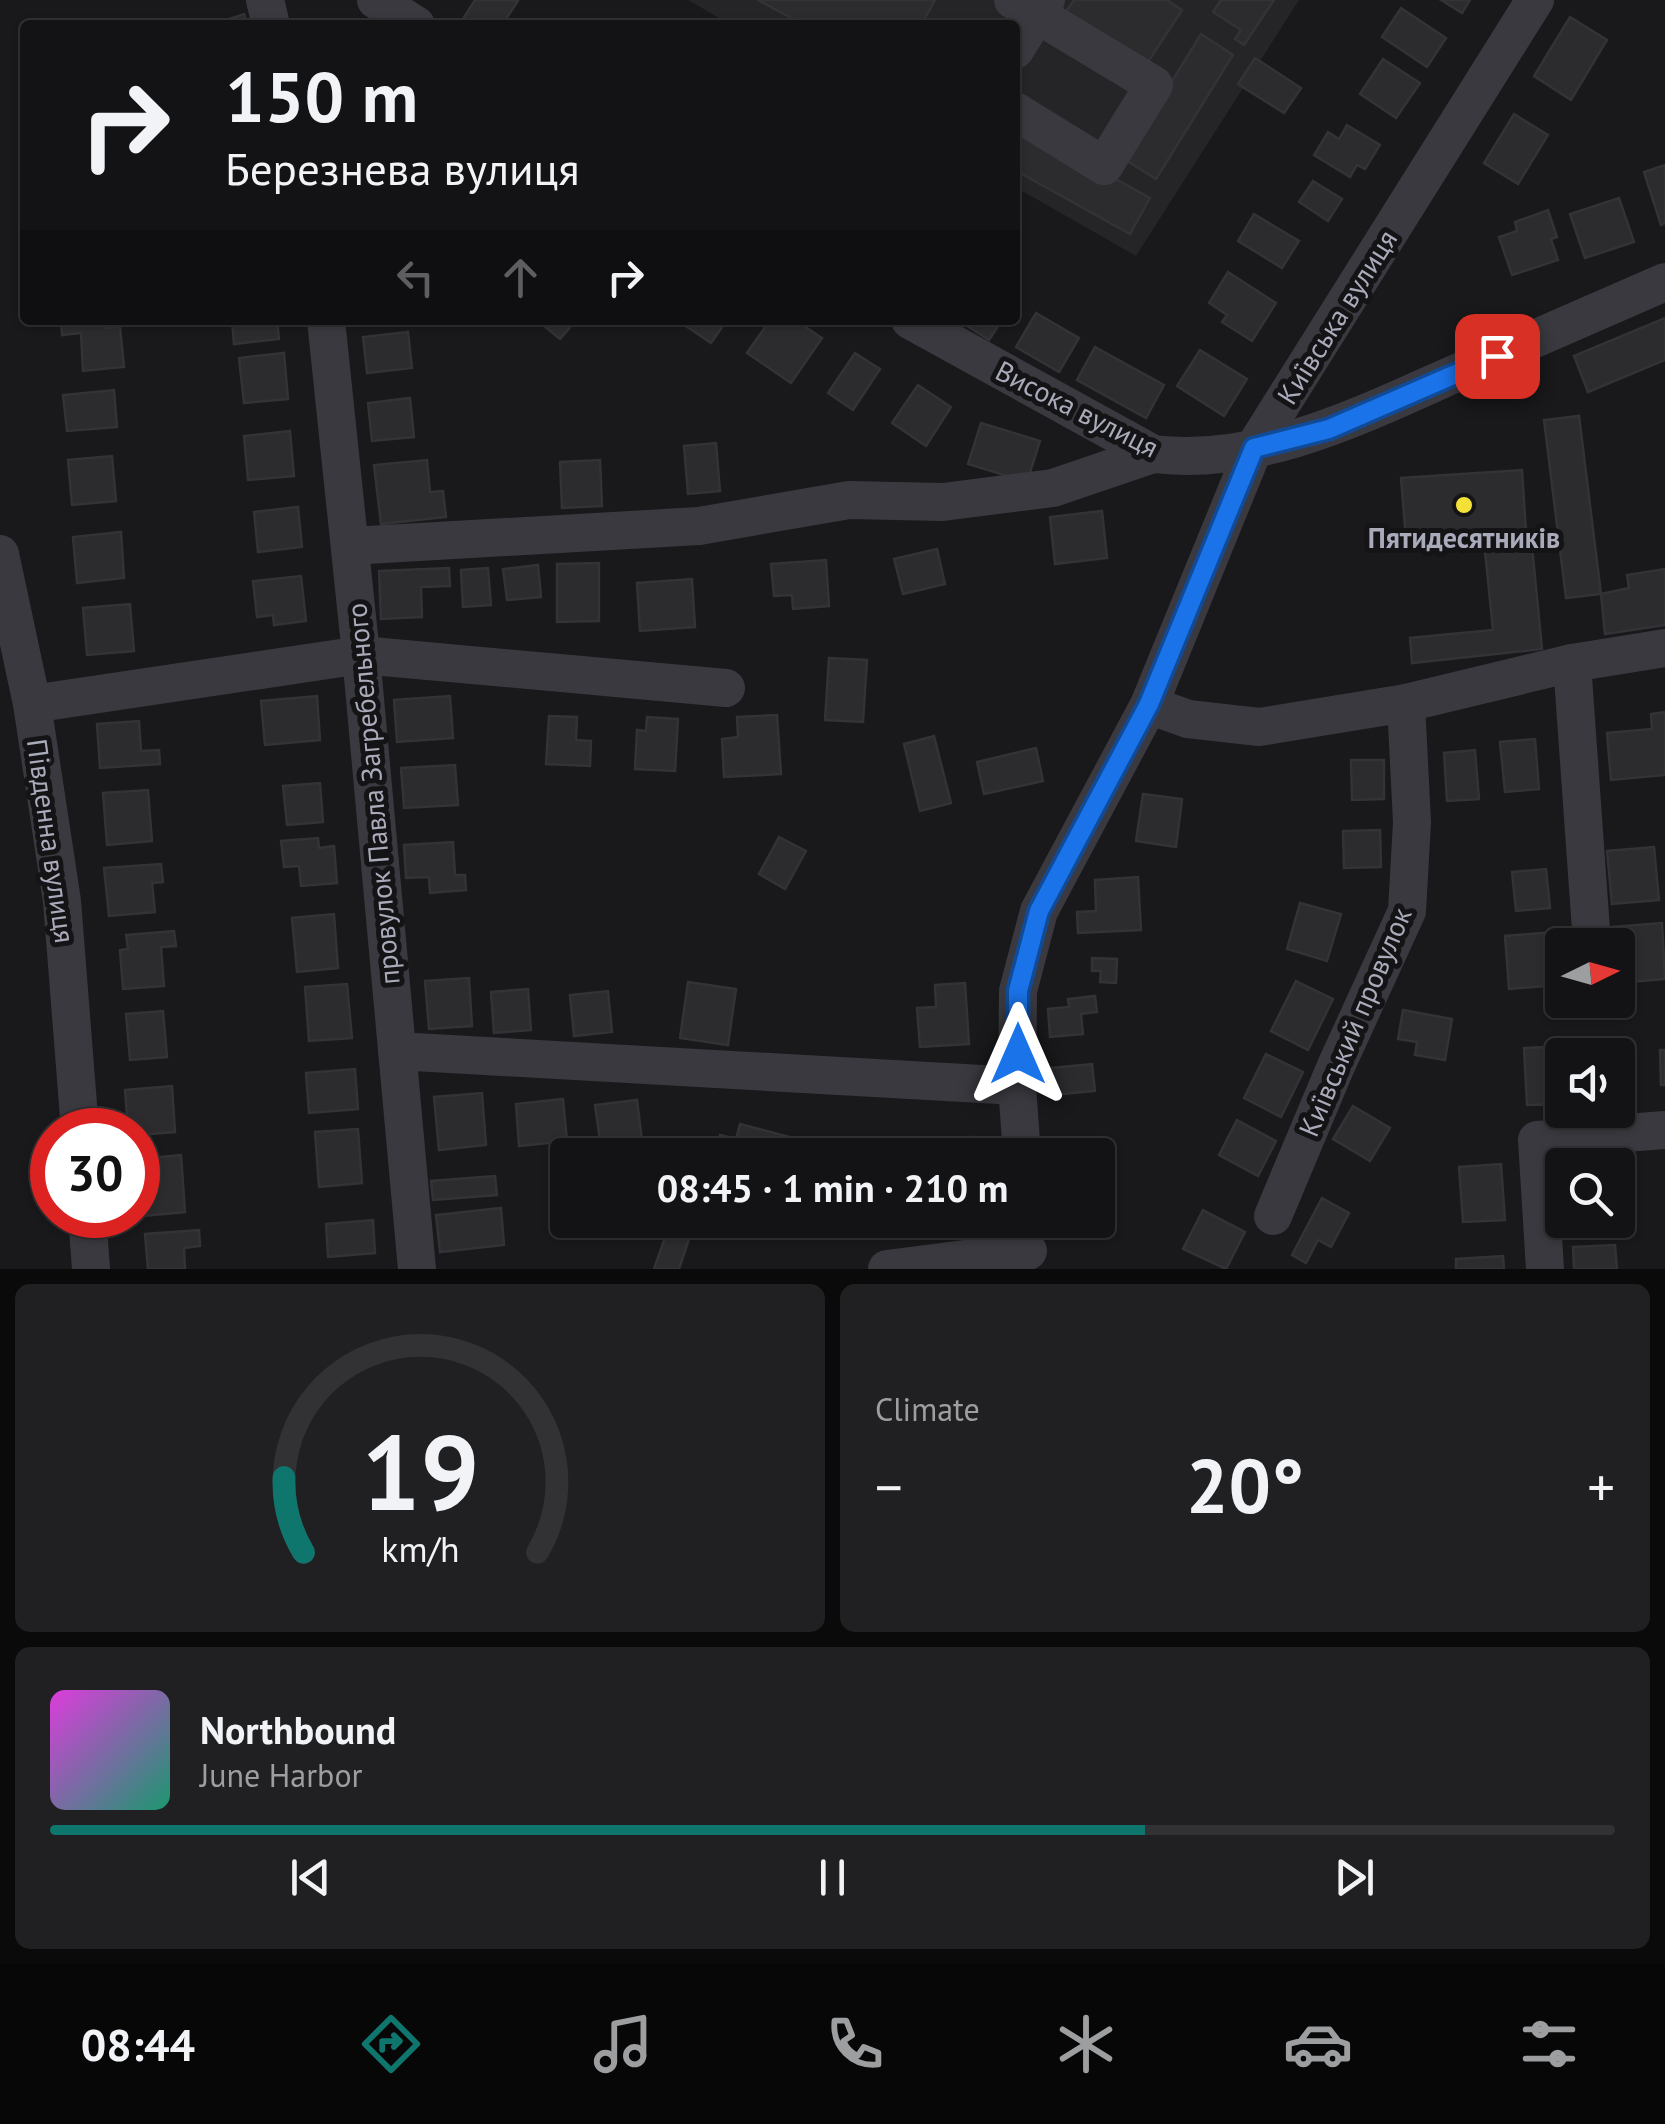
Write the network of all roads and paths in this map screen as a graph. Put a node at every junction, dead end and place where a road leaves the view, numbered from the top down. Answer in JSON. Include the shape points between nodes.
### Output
{"nodes":[{"id":1,"x":376,"y":0,"type":"edge"},
{"id":2,"x":1535,"y":0,"type":"edge"},
{"id":3,"x":1032,"y":5,"type":"edge"},
{"id":4,"x":408,"y":20,"type":"edge"},
{"id":5,"x":1020,"y":37,"type":"edge"},
{"id":6,"x":1020,"y":113,"type":"edge"},
{"id":7,"x":1665,"y":282,"type":"edge"},
{"id":8,"x":327,"y":325,"type":"edge"},
{"id":9,"x":919,"y":325,"type":"edge"},
{"id":10,"x":1254,"y":448,"type":"junction"},
{"id":11,"x":1153,"y":454,"type":"junction"},
{"id":12,"x":350,"y":546,"type":"junction"},
{"id":13,"x":0,"y":554,"type":"edge"},
{"id":14,"x":1665,"y":648,"type":"edge"},
{"id":15,"x":360,"y":655,"type":"junction"},
{"id":16,"x":1572,"y":663,"type":"junction"},
{"id":17,"x":726,"y":688,"type":"dead end"},
{"id":18,"x":1406,"y":703,"type":"junction"},
{"id":19,"x":32,"y":704,"type":"junction"},
{"id":20,"x":1149,"y":704,"type":"junction"},
{"id":21,"x":1591,"y":928,"type":"edge"},
{"id":22,"x":396,"y":1051,"type":"junction"},
{"id":23,"x":1017,"y":1086,"type":"junction"},
{"id":24,"x":78,"y":1108,"type":"edge"},
{"id":25,"x":1665,"y":1130,"type":"edge"},
{"id":26,"x":1021,"y":1138,"type":"edge"},
{"id":27,"x":1274,"y":1216,"type":"dead end"},
{"id":28,"x":89,"y":1238,"type":"edge"},
{"id":29,"x":1028,"y":1247,"type":"edge"},
{"id":30,"x":91,"y":1269,"type":"edge"},
{"id":31,"x":416,"y":1269,"type":"edge"},
{"id":32,"x":887,"y":1269,"type":"edge"},
{"id":33,"x":1545,"y":1269,"type":"edge"}],
"edges":[{"from":1,"to":4,"type":"street"},
{"from":2,"to":10,"type":"street","name":"Київська вулиця"},
{"from":3,"to":5,"type":"street"},
{"from":3,"to":6,"type":"street","via":[[1154,85],[1104,166]]},
{"from":7,"to":10,"type":"street","name":"Висока вулиця","via":[[1329,429]]},
{"from":8,"to":12,"type":"street","name":"провулок Павла Загребельного"},
{"from":9,"to":11,"type":"street","name":"Висока вулиця"},
{"from":10,"to":11,"type":"street","name":"Висока вулиця","via":[[1186,458]]},
{"from":10,"to":20,"type":"street","name":"Київська вулиця"},
{"from":11,"to":12,"type":"street","via":[[1053,488],[943,502],[849,500],[699,526]]},
{"from":12,"to":15,"type":"street","name":"провулок Павла Загребельного"},
{"from":13,"to":19,"type":"street","name":"Південна вулиця"},
{"from":14,"to":16,"type":"street"},
{"from":15,"to":17,"type":"street"},
{"from":15,"to":19,"type":"street"},
{"from":15,"to":22,"type":"street","name":"провулок Павла Загребельного"},
{"from":16,"to":18,"type":"street"},
{"from":16,"to":21,"type":"street"},
{"from":18,"to":20,"type":"street","via":[[1259,727],[1188,719]]},
{"from":18,"to":27,"type":"street","name":"Київський провулок","via":[[1412,822],[1407,912]]},
{"from":19,"to":24,"type":"street","name":"Південна вулиця","via":[[62,901]]},
{"from":20,"to":23,"type":"street","name":"Київська вулиця","via":[[1039,911],[1018,991]]},
{"from":22,"to":23,"type":"street"},
{"from":22,"to":31,"type":"street","name":"провулок Павла Загребельного"},
{"from":23,"to":26,"type":"street","name":"Київська вулиця"},
{"from":25,"to":33,"type":"street","via":[[1537,1140]]},
{"from":28,"to":30,"type":"street"},
{"from":29,"to":32,"type":"street"}]}
